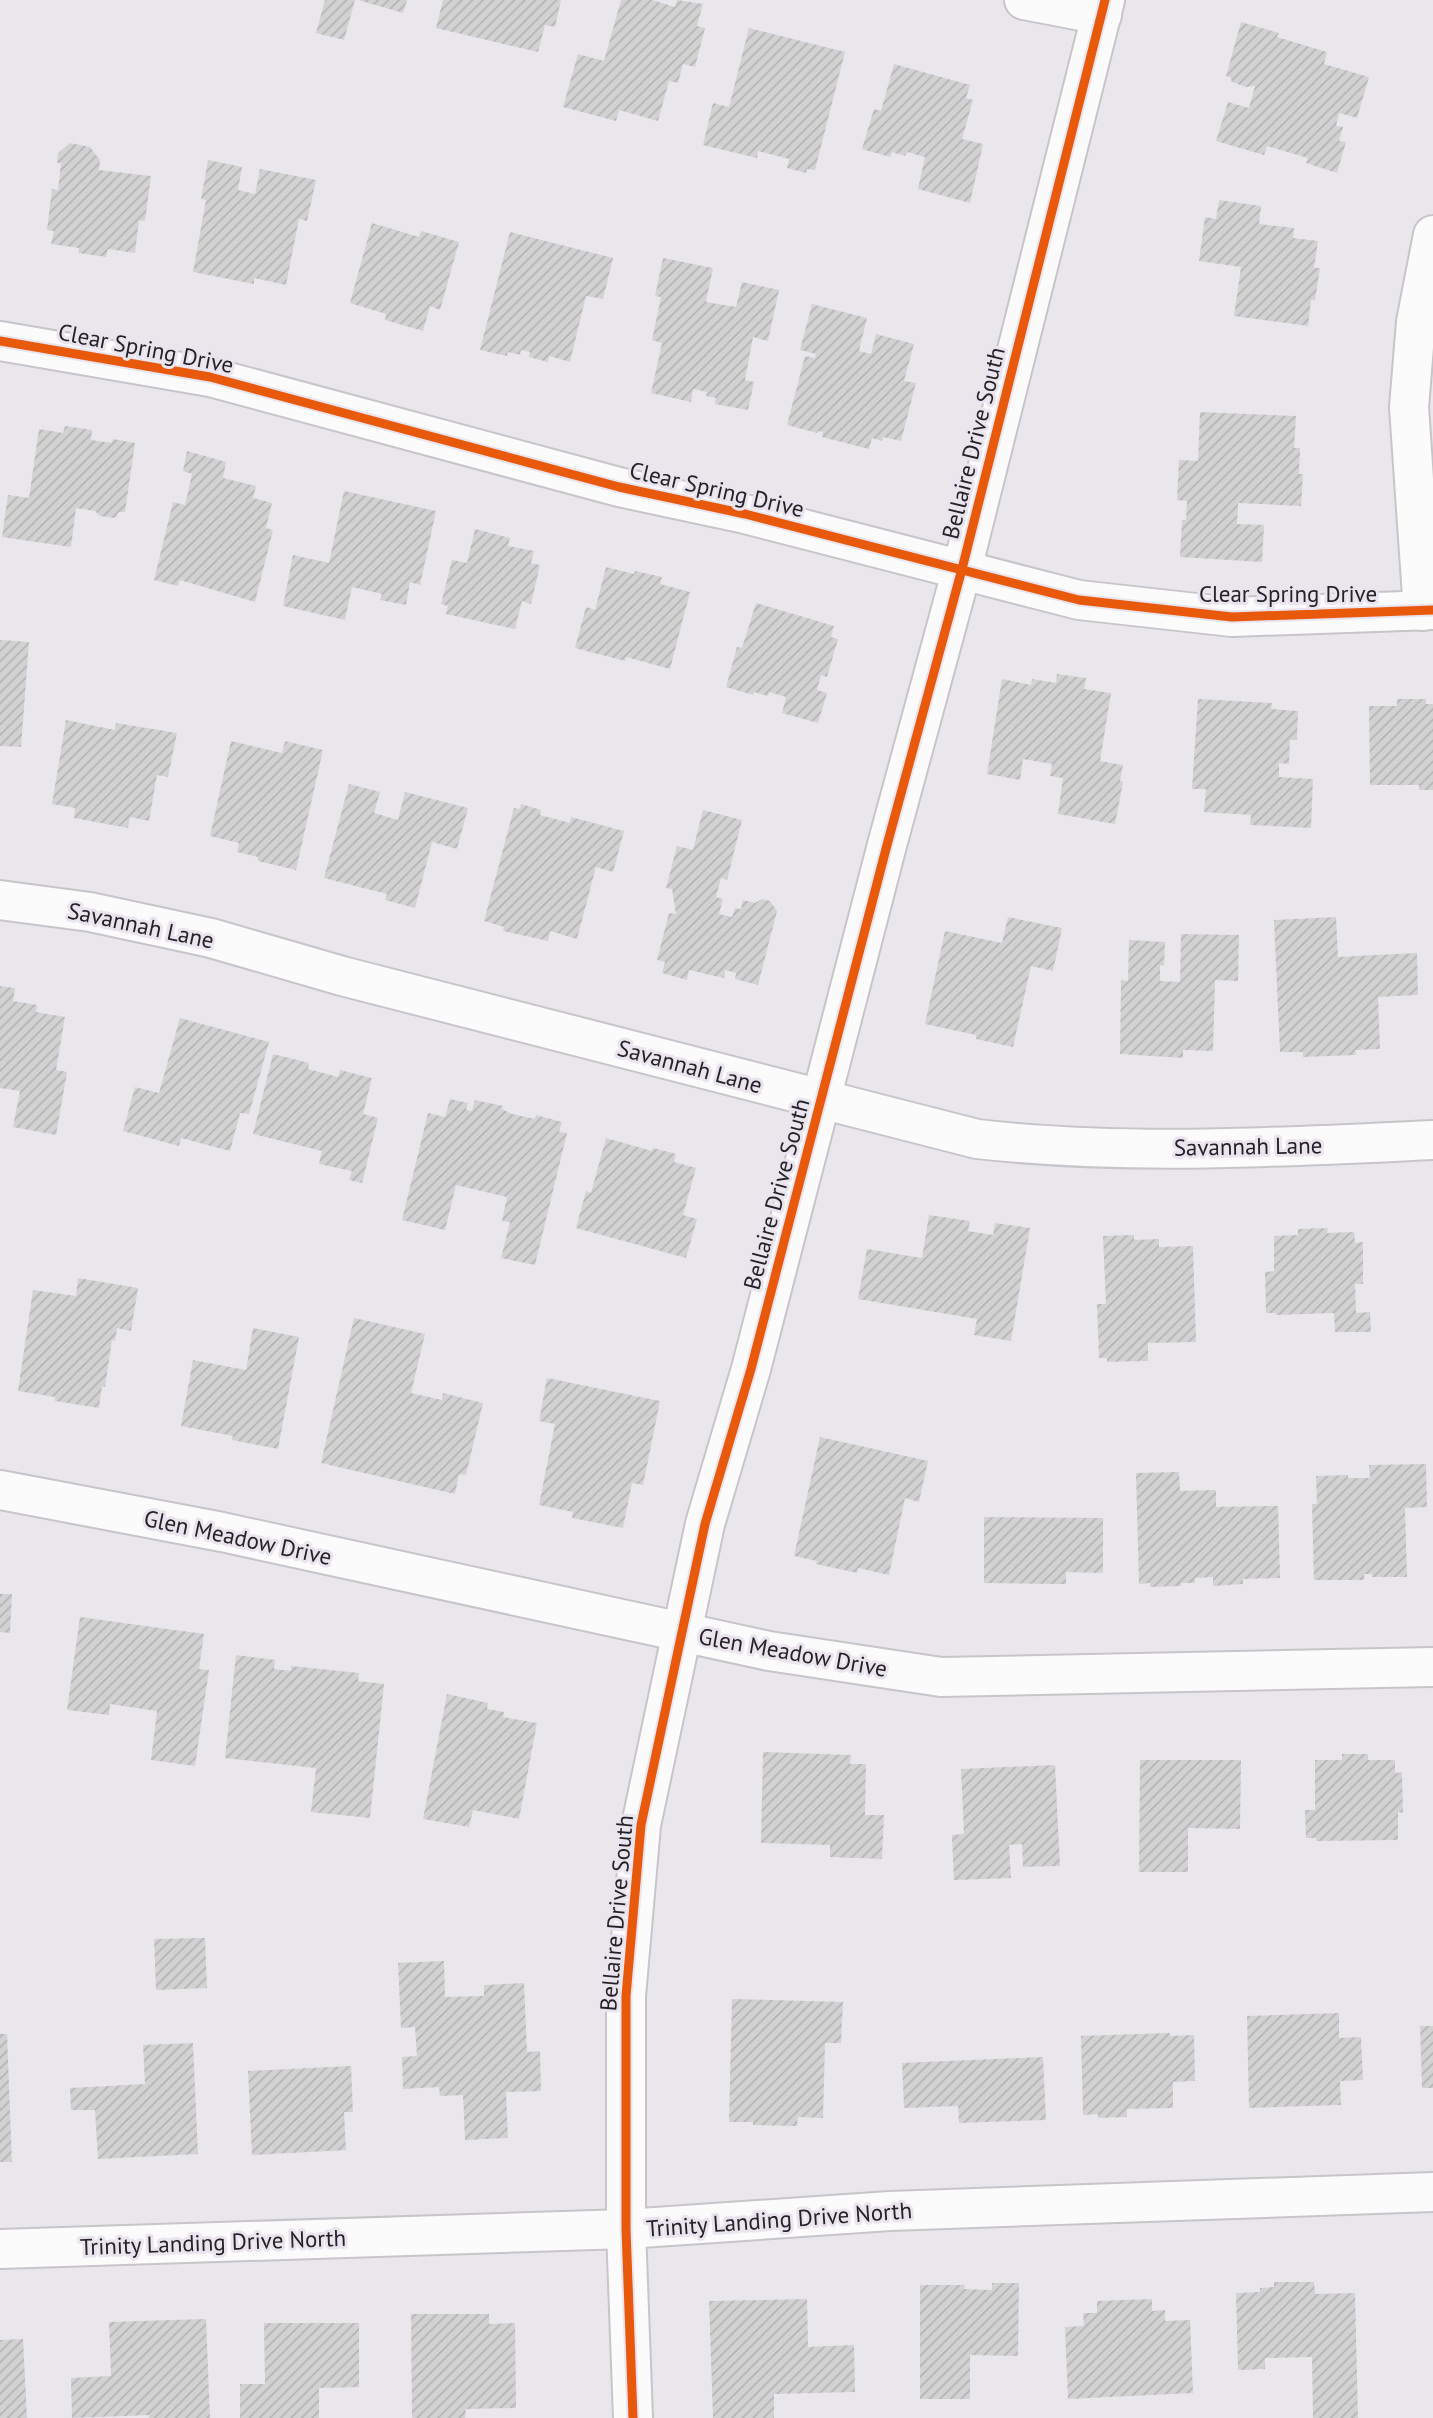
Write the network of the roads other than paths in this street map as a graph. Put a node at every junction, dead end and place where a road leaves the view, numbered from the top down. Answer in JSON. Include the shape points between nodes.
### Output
{"nodes":[{"id":1,"x":1024,"y":0,"type":"edge"},
{"id":2,"x":1104,"y":7,"type":"edge"},
{"id":3,"x":1433,"y":235,"type":"edge"},
{"id":4,"x":0,"y":341,"type":"edge"},
{"id":5,"x":962,"y":569,"type":"junction"},
{"id":6,"x":1428,"y":610,"type":"edge"},
{"id":7,"x":0,"y":900,"type":"edge"},
{"id":8,"x":821,"y":1100,"type":"junction"},
{"id":9,"x":1433,"y":1140,"type":"edge"},
{"id":10,"x":0,"y":1490,"type":"edge"},
{"id":11,"x":681,"y":1632,"type":"junction"},
{"id":12,"x":1433,"y":1667,"type":"edge"},
{"id":13,"x":1433,"y":2192,"type":"edge"},
{"id":14,"x":626,"y":2229,"type":"junction"},
{"id":15,"x":0,"y":2249,"type":"edge"},
{"id":16,"x":633,"y":2418,"type":"edge"}],
"edges":[{"from":1,"to":2,"type":"street"},
{"from":2,"to":5,"type":"street","name":"Bellaire Drive South"},
{"from":3,"to":6,"type":"street","via":[[1416,322],[1409,407]]},
{"from":4,"to":5,"type":"street","name":"Clear Spring Drive","via":[[210,377],[619,487]]},
{"from":5,"to":6,"type":"street","name":"Clear Spring Drive","via":[[1079,600],[1232,617]]},
{"from":5,"to":8,"type":"street","name":"Bellaire Drive South"},
{"from":7,"to":8,"type":"street","name":"Savannah Lane","via":[[90,912],[211,938]]},
{"from":8,"to":9,"type":"street","name":"Savannah Lane","via":[[977,1139],[1036,1146],[1237,1149]]},
{"from":8,"to":11,"type":"street","name":"Bellaire Drive South","via":[[705,1524]]},
{"from":10,"to":11,"type":"street","name":"Glen Meadow Drive","via":[[222,1532]]},
{"from":11,"to":12,"type":"street","name":"Glen Meadow Drive","via":[[769,1651],[941,1677]]},
{"from":11,"to":14,"type":"street","name":"Bellaire Drive South","via":[[641,1825],[626,1996]]},
{"from":13,"to":14,"type":"street","name":"Trinity Landing Drive North","via":[[890,2211]]},
{"from":14,"to":15,"type":"street","name":"Trinity Landing Drive North"},
{"from":14,"to":16,"type":"street","name":"Bellaire Drive South"}]}
